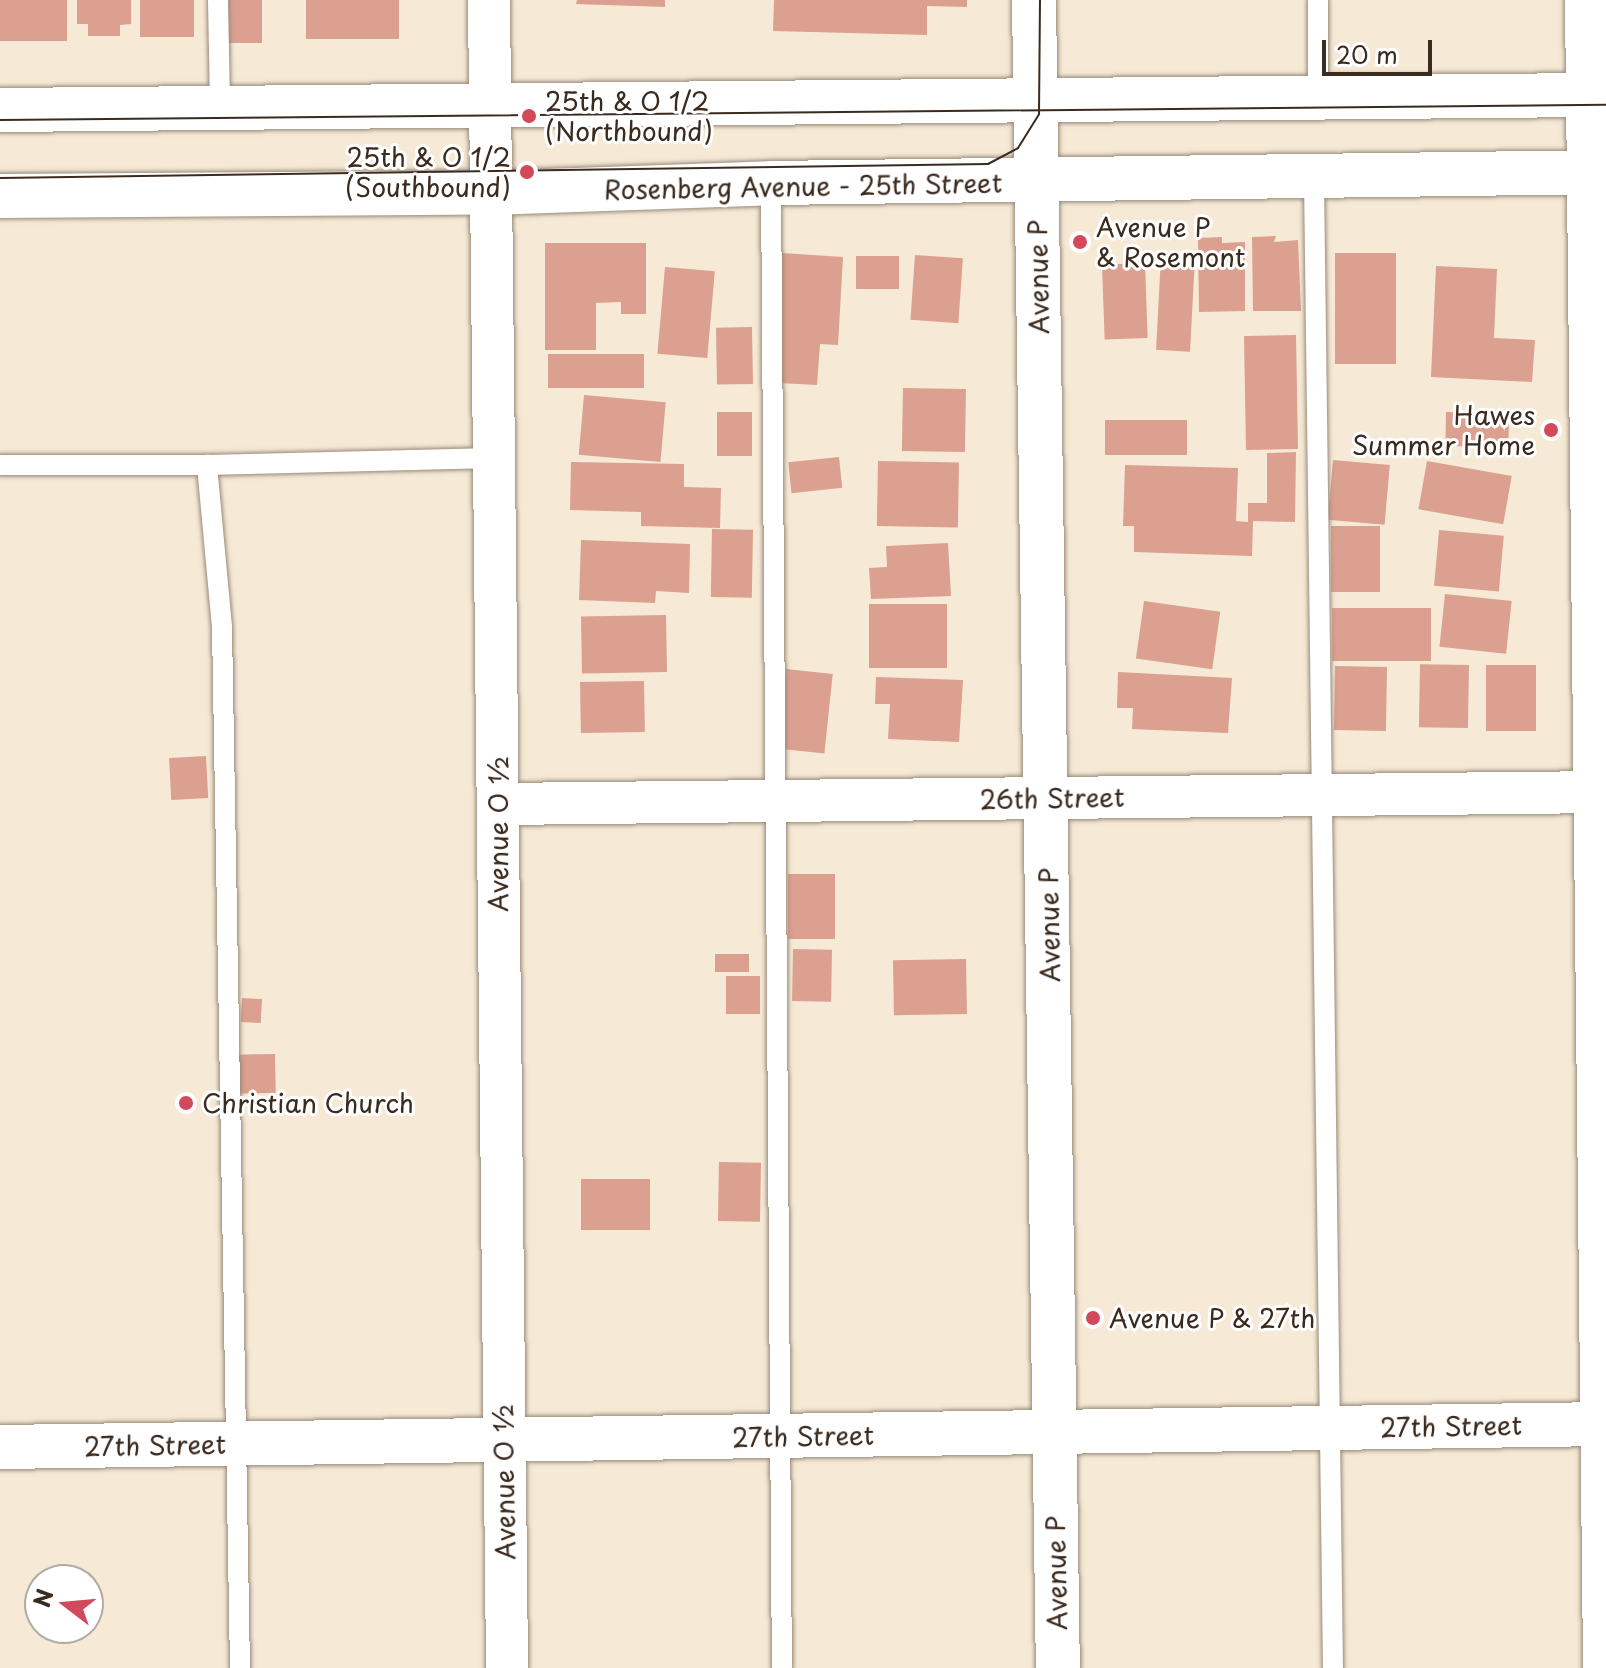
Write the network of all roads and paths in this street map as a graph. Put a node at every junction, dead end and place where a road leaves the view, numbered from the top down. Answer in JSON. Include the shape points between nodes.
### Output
{"nodes":[{"id":1,"x":218,"y":0,"type":"edge"},
{"id":2,"x":489,"y":0,"type":"edge"},
{"id":3,"x":1034,"y":0,"type":"edge"},
{"id":4,"x":1318,"y":0,"type":"edge"},
{"id":5,"x":1586,"y":0,"type":"edge"},
{"id":6,"x":1596,"y":95,"type":"edge"},
{"id":7,"x":1318,"y":98,"type":"junction"},
{"id":8,"x":1036,"y":101,"type":"junction"},
{"id":9,"x":489,"y":103,"type":"junction"},
{"id":10,"x":220,"y":108,"type":"junction"},
{"id":11,"x":0,"y":110,"type":"edge"},
{"id":12,"x":1596,"y":172,"type":"edge"},
{"id":13,"x":1314,"y":179,"type":"junction"},
{"id":14,"x":1036,"y":182,"type":"junction"},
{"id":15,"x":771,"y":183,"type":"junction"},
{"id":16,"x":490,"y":193,"type":"junction"},
{"id":17,"x":0,"y":196,"type":"edge"},
{"id":18,"x":494,"y":458,"type":"junction"},
{"id":19,"x":0,"y":465,"type":"edge"},
{"id":20,"x":207,"y":465,"type":"junction"},
{"id":21,"x":1600,"y":792,"type":"edge"},
{"id":22,"x":1324,"y":795,"type":"junction"},
{"id":23,"x":1048,"y":798,"type":"junction"},
{"id":24,"x":774,"y":801,"type":"junction"},
{"id":25,"x":498,"y":804,"type":"junction"},
{"id":26,"x":1604,"y":1424,"type":"edge"},
{"id":27,"x":1331,"y":1428,"type":"junction"},
{"id":28,"x":1054,"y":1432,"type":"junction"},
{"id":29,"x":781,"y":1436,"type":"junction"},
{"id":30,"x":504,"y":1440,"type":"junction"},
{"id":31,"x":235,"y":1443,"type":"junction"},
{"id":32,"x":0,"y":1447,"type":"edge"},
{"id":33,"x":240,"y":1668,"type":"edge"},
{"id":34,"x":507,"y":1668,"type":"edge"},
{"id":35,"x":782,"y":1668,"type":"edge"},
{"id":36,"x":1058,"y":1668,"type":"edge"},
{"id":37,"x":1333,"y":1668,"type":"edge"},
{"id":38,"x":1604,"y":1668,"type":"edge"}],
"edges":[{"from":1,"to":10,"type":"lane"},
{"from":2,"to":9,"type":"street","name":"Avenue O ½"},
{"from":3,"to":8,"type":"main road","name":"Avenue P"},
{"from":4,"to":7,"type":"lane"},
{"from":5,"to":6,"type":"street"},
{"from":6,"to":7,"type":"main road"},
{"from":6,"to":12,"type":"street"},
{"from":7,"to":8,"type":"main road"},
{"from":8,"to":9,"type":"main road"},
{"from":8,"to":14,"type":"main road","name":"Avenue P"},
{"from":9,"to":10,"type":"main road"},
{"from":9,"to":16,"type":"street","name":"Avenue O ½"},
{"from":10,"to":11,"type":"main road"},
{"from":12,"to":13,"type":"main road","name":"Rosenberg Avenue - 25th Street"},
{"from":12,"to":21,"type":"street"},
{"from":13,"to":14,"type":"main road","name":"Rosenberg Avenue - 25th Street"},
{"from":13,"to":22,"type":"lane"},
{"from":14,"to":15,"type":"main road","name":"Rosenberg Avenue - 25th Street"},
{"from":14,"to":23,"type":"main road","name":"Avenue P"},
{"from":15,"to":16,"type":"main road","name":"Rosenberg Avenue - 25th Street"},
{"from":15,"to":24,"type":"lane"},
{"from":16,"to":17,"type":"main road","name":"Rosenberg Avenue - 25th Street"},
{"from":16,"to":18,"type":"street","name":"Avenue O ½"},
{"from":18,"to":20,"type":"lane"},
{"from":18,"to":25,"type":"street","name":"Avenue O ½"},
{"from":19,"to":20,"type":"lane"},
{"from":20,"to":31,"type":"lane","via":[[222,627]]},
{"from":21,"to":22,"type":"street","name":"26th Street"},
{"from":21,"to":26,"type":"street"},
{"from":22,"to":23,"type":"street","name":"26th Street"},
{"from":22,"to":27,"type":"lane"},
{"from":23,"to":24,"type":"street","name":"26th Street"},
{"from":23,"to":28,"type":"main road","name":"Avenue P"},
{"from":24,"to":25,"type":"street","name":"26th Street"},
{"from":24,"to":29,"type":"lane"},
{"from":25,"to":30,"type":"street","name":"Avenue O ½"},
{"from":26,"to":27,"type":"main road","name":"27th Street"},
{"from":26,"to":38,"type":"street"},
{"from":27,"to":28,"type":"main road","name":"27th Street"},
{"from":27,"to":37,"type":"lane"},
{"from":28,"to":29,"type":"main road","name":"27th Street"},
{"from":28,"to":36,"type":"main road","name":"Avenue P"},
{"from":29,"to":30,"type":"main road","name":"27th Street"},
{"from":29,"to":35,"type":"lane"},
{"from":30,"to":31,"type":"main road","name":"27th Street"},
{"from":30,"to":34,"type":"street","name":"Avenue O ½"},
{"from":31,"to":32,"type":"main road","name":"27th Street"},
{"from":31,"to":33,"type":"lane"}]}
